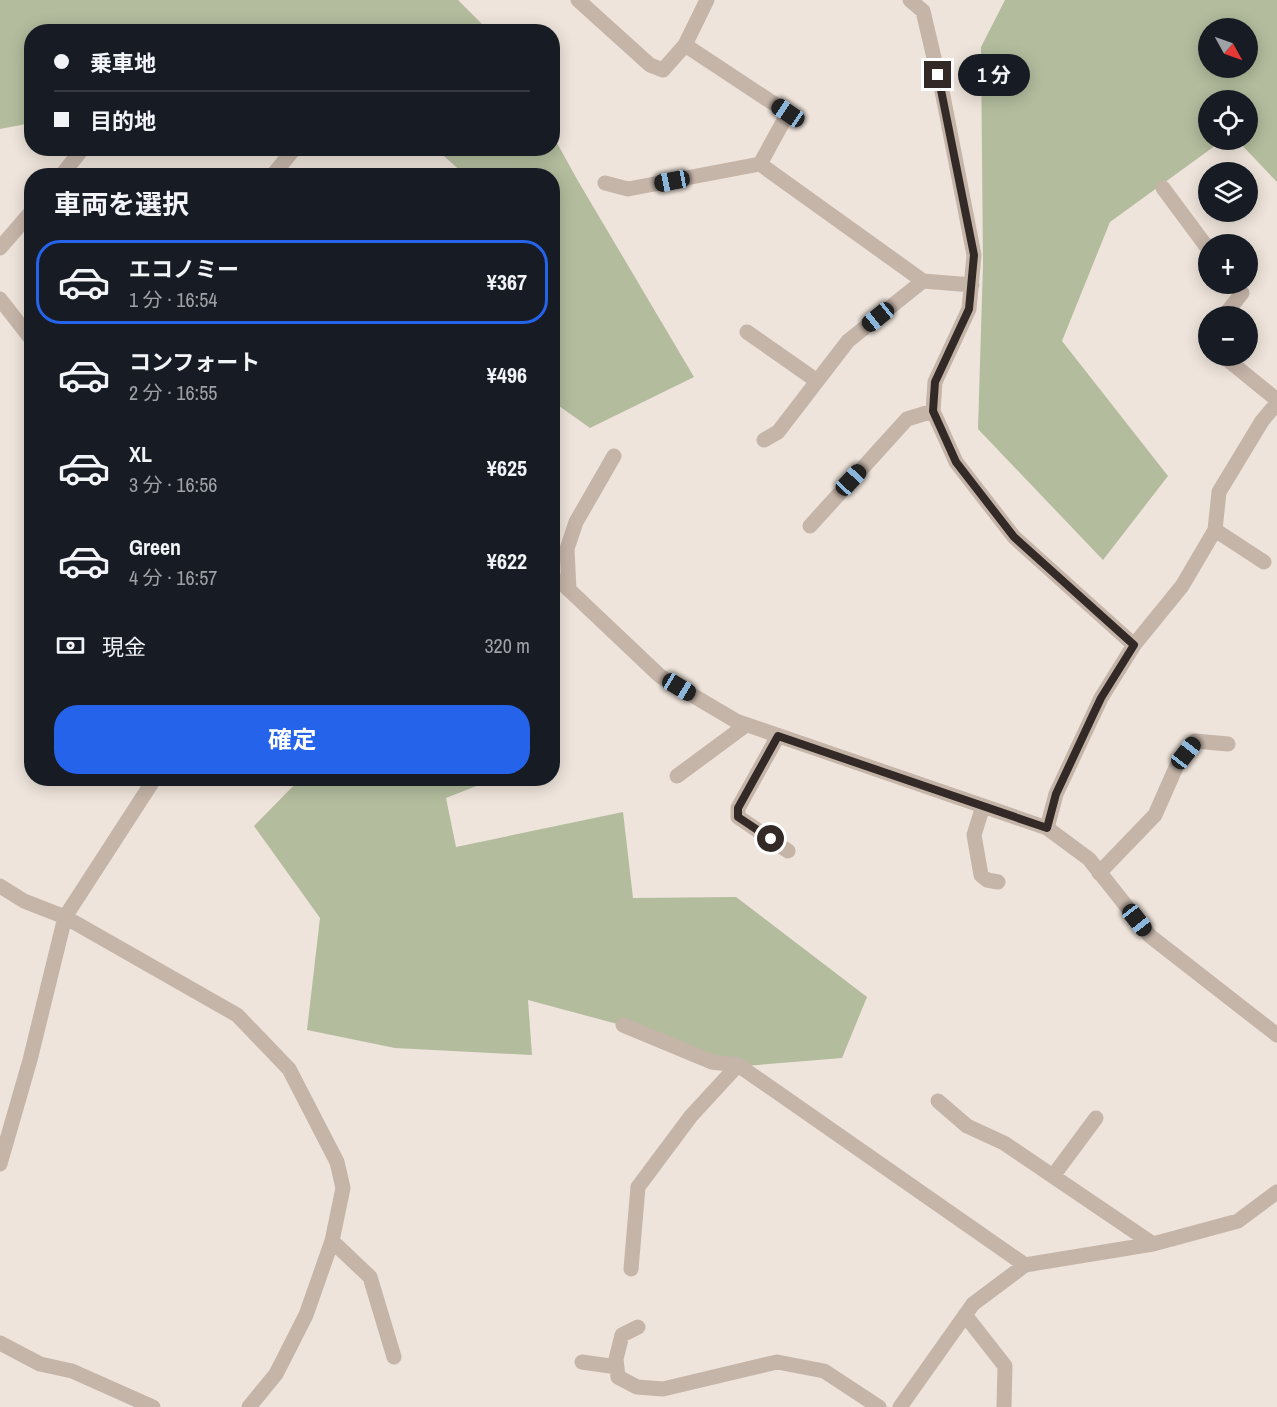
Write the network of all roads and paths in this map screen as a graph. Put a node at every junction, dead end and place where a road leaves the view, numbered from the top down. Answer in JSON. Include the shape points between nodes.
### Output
{"nodes":[{"id":1,"x":578,"y":0,"type":"edge"},
{"id":2,"x":707,"y":0,"type":"edge"},
{"id":3,"x":910,"y":0,"type":"edge"},
{"id":4,"x":685,"y":45,"type":"junction"},
{"id":5,"x":77,"y":156,"type":"edge"},
{"id":6,"x":288,"y":156,"type":"edge"},
{"id":7,"x":760,"y":164,"type":"junction"},
{"id":8,"x":67,"y":168,"type":"edge"},
{"id":9,"x":279,"y":168,"type":"edge"},
{"id":10,"x":605,"y":183,"type":"dead end"},
{"id":11,"x":1163,"y":188,"type":"dead end"},
{"id":12,"x":24,"y":220,"type":"edge"},
{"id":13,"x":1198,"y":235,"type":"edge"},
{"id":14,"x":0,"y":248,"type":"edge"},
{"id":15,"x":924,"y":281,"type":"junction"},
{"id":16,"x":972,"y":285,"type":"junction"},
{"id":17,"x":1241,"y":294,"type":"edge"},
{"id":18,"x":0,"y":299,"type":"edge"},
{"id":19,"x":1232,"y":306,"type":"edge"},
{"id":20,"x":24,"y":330,"type":"edge"},
{"id":21,"x":747,"y":332,"type":"dead end"},
{"id":22,"x":1235,"y":366,"type":"edge"},
{"id":23,"x":817,"y":381,"type":"junction"},
{"id":24,"x":1277,"y":401,"type":"edge"},
{"id":25,"x":933,"y":411,"type":"junction"},
{"id":26,"x":764,"y":440,"type":"dead end"},
{"id":27,"x":614,"y":456,"type":"dead end"},
{"id":28,"x":810,"y":526,"type":"dead end"},
{"id":29,"x":1215,"y":530,"type":"junction"},
{"id":30,"x":1264,"y":562,"type":"dead end"},
{"id":31,"x":560,"y":583,"type":"edge"},
{"id":32,"x":569,"y":590,"type":"junction"},
{"id":33,"x":1134,"y":645,"type":"junction"},
{"id":34,"x":746,"y":725,"type":"junction"},
{"id":35,"x":778,"y":736,"type":"junction"},
{"id":36,"x":1228,"y":744,"type":"dead end"},
{"id":37,"x":677,"y":776,"type":"dead end"},
{"id":38,"x":150,"y":786,"type":"edge"},
{"id":39,"x":983,"y":806,"type":"junction"},
{"id":40,"x":1047,"y":828,"type":"junction"},
{"id":41,"x":788,"y":851,"type":"dead end"},
{"id":42,"x":1099,"y":873,"type":"junction"},
{"id":43,"x":998,"y":882,"type":"dead end"},
{"id":44,"x":0,"y":886,"type":"edge"},
{"id":45,"x":65,"y":917,"type":"junction"},
{"id":46,"x":623,"y":1025,"type":"dead end"},
{"id":47,"x":1277,"y":1035,"type":"edge"},
{"id":48,"x":738,"y":1065,"type":"junction"},
{"id":49,"x":938,"y":1101,"type":"dead end"},
{"id":50,"x":1096,"y":1118,"type":"dead end"},
{"id":51,"x":0,"y":1164,"type":"edge"},
{"id":52,"x":1053,"y":1176,"type":"junction"},
{"id":53,"x":1277,"y":1192,"type":"edge"},
{"id":54,"x":332,"y":1241,"type":"junction"},
{"id":55,"x":1153,"y":1244,"type":"junction"},
{"id":56,"x":1025,"y":1266,"type":"junction"},
{"id":57,"x":631,"y":1269,"type":"dead end"},
{"id":58,"x":965,"y":1315,"type":"junction"},
{"id":59,"x":638,"y":1327,"type":"dead end"},
{"id":60,"x":0,"y":1343,"type":"edge"},
{"id":61,"x":394,"y":1357,"type":"dead end"},
{"id":62,"x":582,"y":1362,"type":"dead end"},
{"id":63,"x":617,"y":1367,"type":"junction"},
{"id":64,"x":153,"y":1407,"type":"edge"},
{"id":65,"x":249,"y":1407,"type":"edge"},
{"id":66,"x":879,"y":1407,"type":"edge"},
{"id":67,"x":900,"y":1407,"type":"edge"},
{"id":68,"x":1004,"y":1407,"type":"edge"}],
"edges":[{"from":1,"to":4,"type":"street","via":[[650,65],[663,70]]},
{"from":2,"to":4,"type":"street"},
{"from":3,"to":16,"type":"street","via":[[923,11],[943,96],[974,255]]},
{"from":4,"to":7,"type":"street","via":[[788,113]]},
{"from":5,"to":8,"type":"street"},
{"from":6,"to":9,"type":"street"},
{"from":7,"to":10,"type":"street","via":[[628,189]]},
{"from":7,"to":15,"type":"street"},
{"from":11,"to":13,"type":"street"},
{"from":12,"to":14,"type":"street"},
{"from":15,"to":16,"type":"street"},
{"from":15,"to":23,"type":"street","via":[[848,341]]},
{"from":16,"to":25,"type":"street","via":[[969,309],[935,382]]},
{"from":17,"to":19,"type":"street"},
{"from":18,"to":20,"type":"street"},
{"from":21,"to":23,"type":"street"},
{"from":22,"to":24,"type":"street"},
{"from":23,"to":26,"type":"street","via":[[778,432]]},
{"from":24,"to":29,"type":"street","via":[[1220,492]]},
{"from":25,"to":28,"type":"street","via":[[907,419]]},
{"from":25,"to":33,"type":"street","via":[[956,462],[1014,537]]},
{"from":27,"to":32,"type":"street","via":[[576,522],[567,549]]},
{"from":29,"to":30,"type":"street"},
{"from":29,"to":33,"type":"street","via":[[1182,586]]},
{"from":31,"to":32,"type":"street"},
{"from":32,"to":34,"type":"street","via":[[660,676]]},
{"from":33,"to":40,"type":"street","via":[[1101,698],[1056,794]]},
{"from":34,"to":35,"type":"street"},
{"from":34,"to":37,"type":"street"},
{"from":35,"to":39,"type":"street"},
{"from":35,"to":41,"type":"street","via":[[738,808],[738,817]]},
{"from":36,"to":42,"type":"street","via":[[1195,741],[1177,765],[1155,815]]},
{"from":38,"to":45,"type":"street"},
{"from":39,"to":40,"type":"street"},
{"from":39,"to":43,"type":"street","via":[[974,835],[981,875]]},
{"from":40,"to":42,"type":"street","via":[[1089,860]]},
{"from":42,"to":47,"type":"street","via":[[1149,936]]},
{"from":44,"to":45,"type":"street","via":[[24,901]]},
{"from":45,"to":51,"type":"street"},
{"from":45,"to":54,"type":"street","via":[[237,1016],[290,1069],[337,1162],[343,1188]]},
{"from":46,"to":48,"type":"street","via":[[712,1062]]},
{"from":48,"to":56,"type":"street"},
{"from":48,"to":57,"type":"street","via":[[691,1116],[638,1187]]},
{"from":49,"to":52,"type":"street","via":[[967,1126],[1004,1143]]},
{"from":50,"to":52,"type":"street"},
{"from":52,"to":55,"type":"street"},
{"from":53,"to":55,"type":"street","via":[[1238,1221]]},
{"from":54,"to":61,"type":"street","via":[[370,1277]]},
{"from":54,"to":65,"type":"street","via":[[306,1315],[276,1374]]},
{"from":55,"to":56,"type":"street"},
{"from":56,"to":58,"type":"street","via":[[973,1304]]},
{"from":58,"to":67,"type":"street"},
{"from":58,"to":68,"type":"street","via":[[1005,1366]]},
{"from":59,"to":63,"type":"street","via":[[622,1335]]},
{"from":60,"to":64,"type":"street","via":[[40,1364],[72,1371]]},
{"from":62,"to":63,"type":"street"},
{"from":63,"to":66,"type":"street","via":[[618,1377],[637,1387],[663,1389],[777,1362],[824,1371]]}]}
